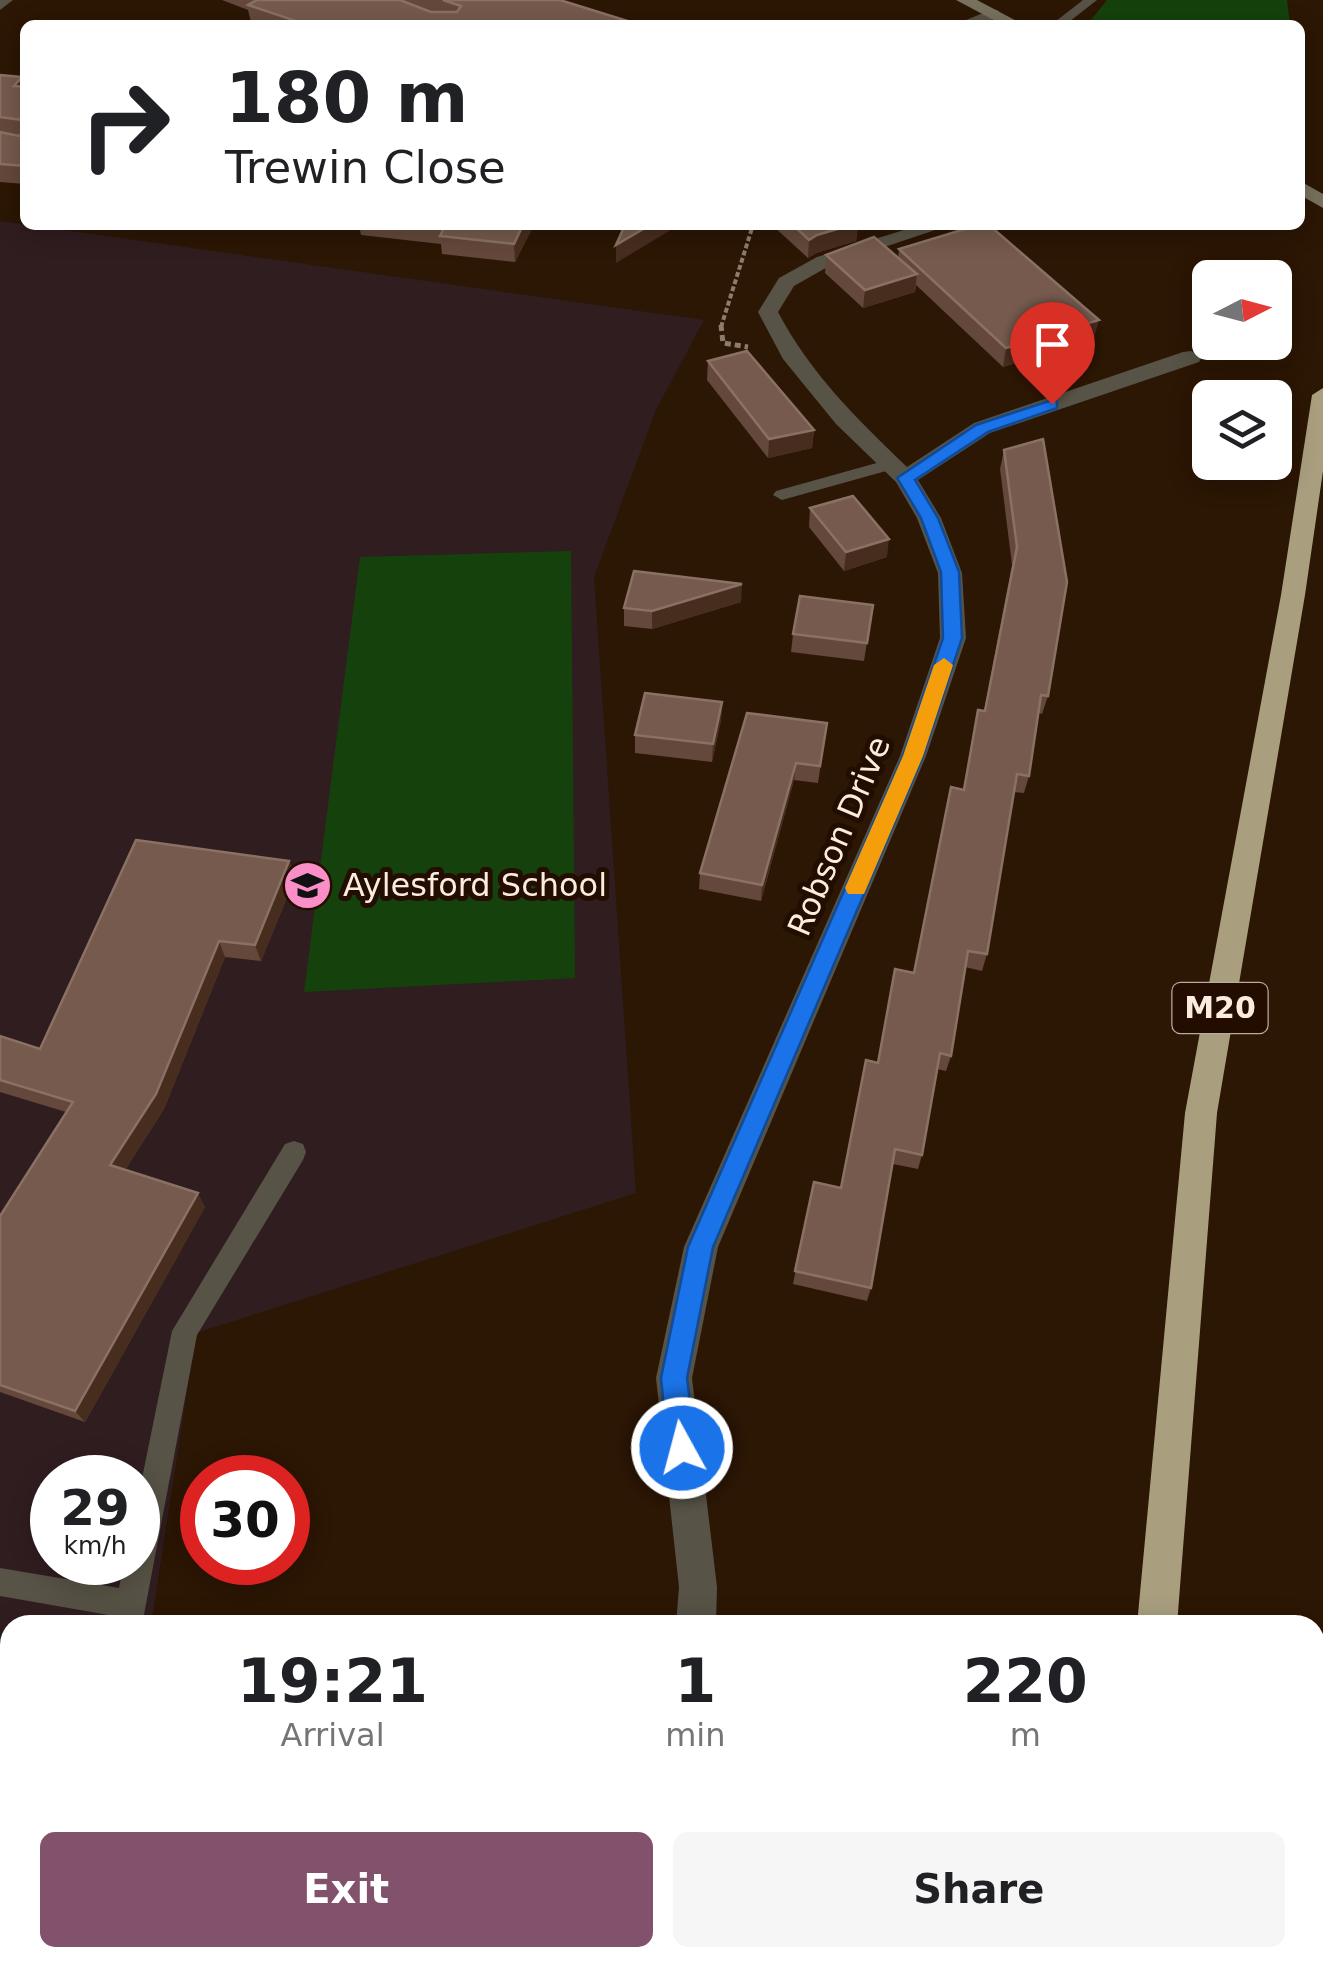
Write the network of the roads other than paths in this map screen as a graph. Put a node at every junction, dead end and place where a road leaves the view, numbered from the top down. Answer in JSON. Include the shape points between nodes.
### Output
{"nodes":[{"id":1,"x":964,"y":0,"type":"edge"},
{"id":2,"x":1091,"y":0,"type":"edge"},
{"id":3,"x":993,"y":14,"type":"junction"},
{"id":4,"x":976,"y":20,"type":"edge"},
{"id":5,"x":1006,"y":20,"type":"edge"},
{"id":6,"x":1064,"y":20,"type":"edge"},
{"id":7,"x":924,"y":230,"type":"edge"},
{"id":8,"x":1192,"y":357,"type":"dead end"},
{"id":9,"x":1323,"y":395,"type":"edge"},
{"id":10,"x":898,"y":471,"type":"junction"},
{"id":11,"x":782,"y":495,"type":"dead end"},
{"id":12,"x":294,"y":1152,"type":"dead end"},
{"id":13,"x":0,"y":1582,"type":"edge"},
{"id":14,"x":128,"y":1614,"type":"edge"},
{"id":15,"x":697,"y":1615,"type":"edge"},
{"id":16,"x":1158,"y":1615,"type":"edge"}],
"edges":[{"from":1,"to":3,"type":"street"},
{"from":2,"to":6,"type":"lane"},
{"from":3,"to":4,"type":"street"},
{"from":3,"to":5,"type":"street"},
{"from":7,"to":10,"type":"street","name":"Robson Drive","via":[[824,261],[786,282],[768,312],[790,354]]},
{"from":8,"to":10,"type":"street","via":[[982,428]]},
{"from":9,"to":16,"type":"highway","number":"M20","via":[[1201,1113]]},
{"from":10,"to":11,"type":"lane"},
{"from":10,"to":15,"type":"street","name":"Robson Drive","via":[[930,518],[950,572],[952,638],[913,756],[700,1247],[674,1378]]},
{"from":12,"to":14,"type":"lane","via":[[186,1331]]},
{"from":13,"to":14,"type":"lane"}]}
